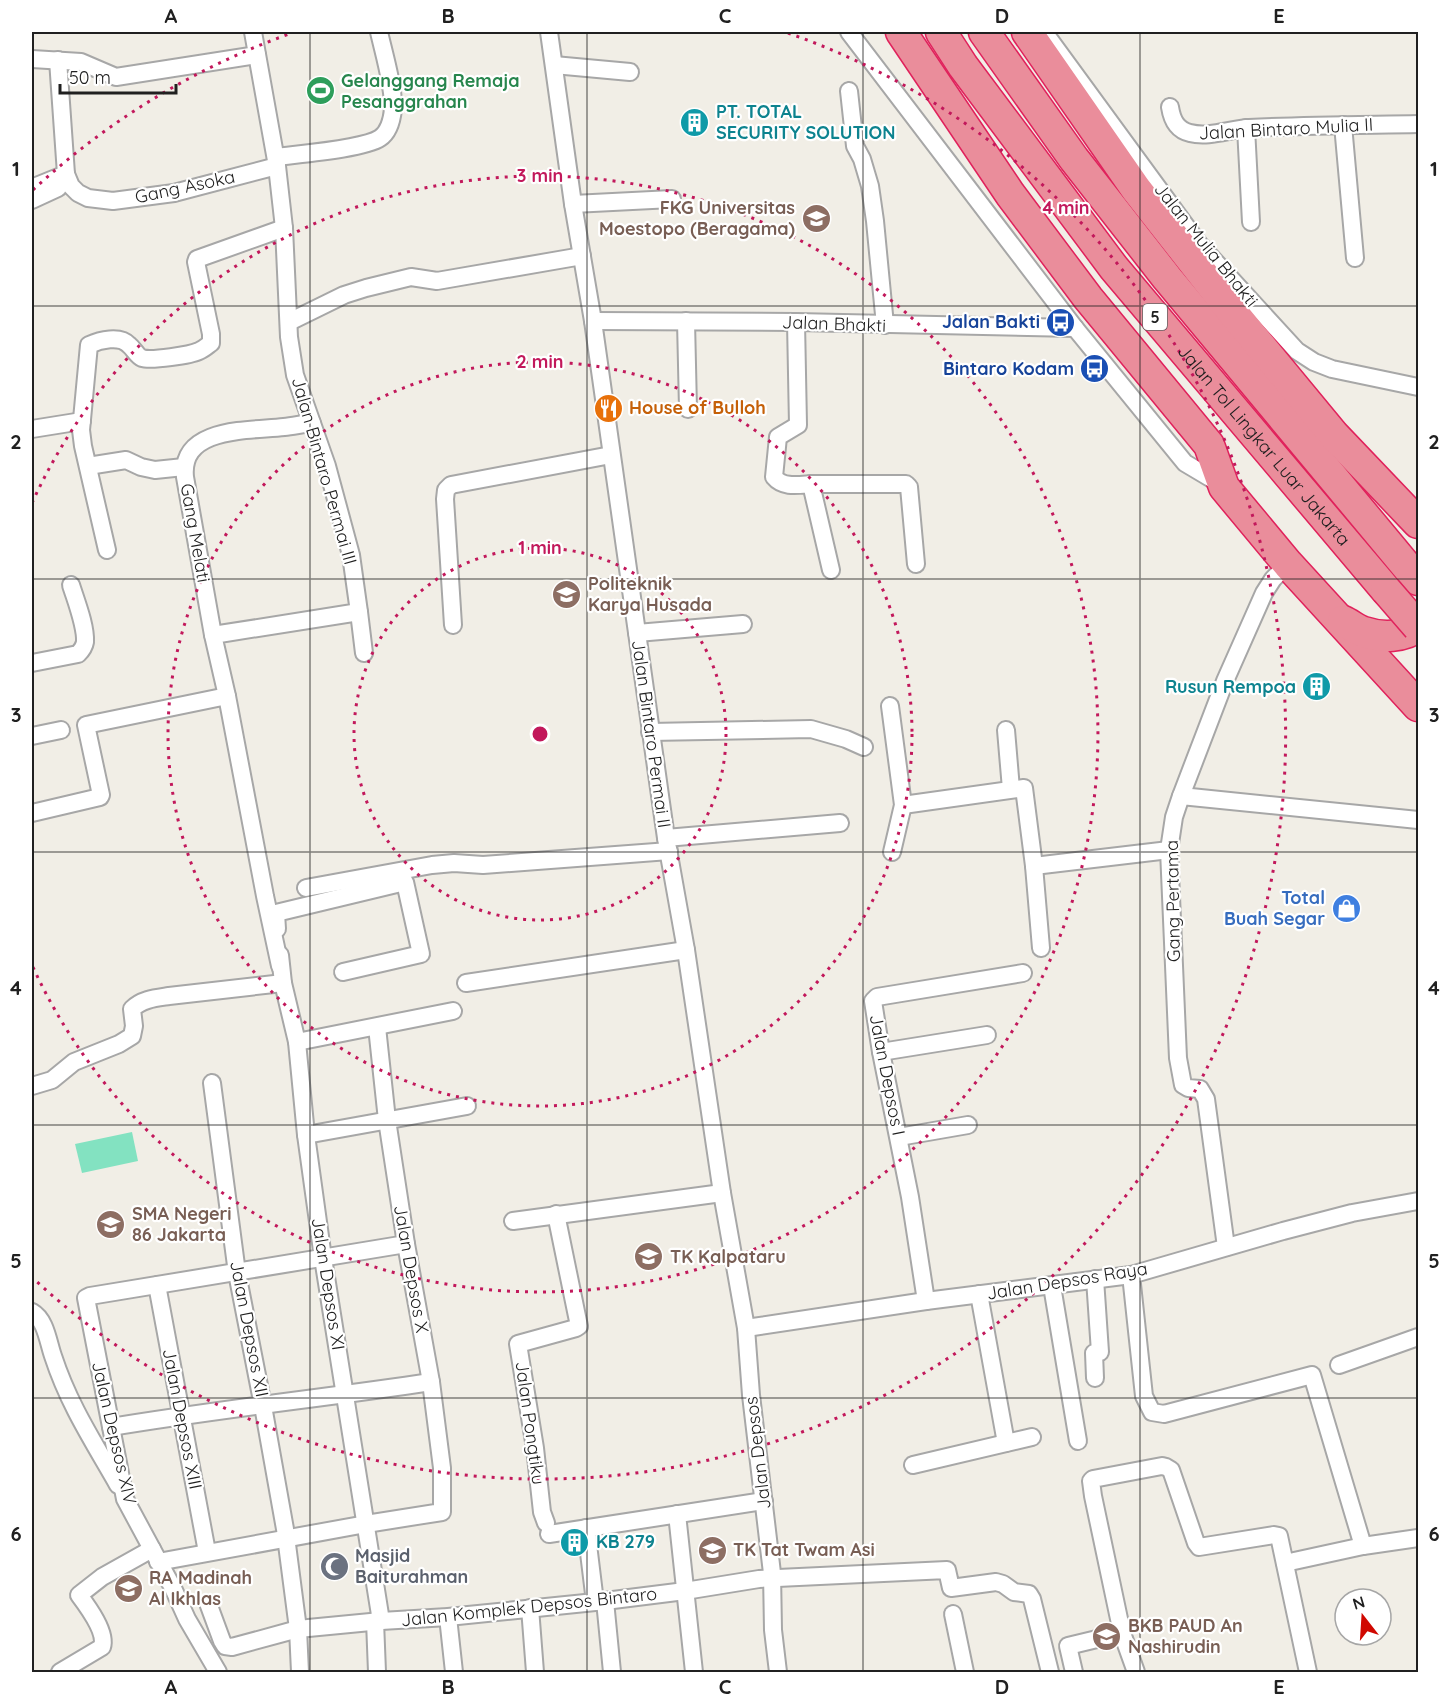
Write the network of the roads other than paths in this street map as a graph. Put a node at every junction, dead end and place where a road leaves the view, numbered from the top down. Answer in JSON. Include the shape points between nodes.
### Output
{"nodes":[{"id":1,"x":253,"y":32,"type":"edge"},
{"id":2,"x":379,"y":32,"type":"edge"},
{"id":3,"x":549,"y":32,"type":"edge"},
{"id":4,"x":849,"y":32,"type":"edge"},
{"id":5,"x":901,"y":32,"type":"edge"},
{"id":6,"x":941,"y":32,"type":"edge"},
{"id":7,"x":984,"y":32,"type":"edge"},
{"id":8,"x":1027,"y":32,"type":"edge"},
{"id":9,"x":1044,"y":32,"type":"edge"},
{"id":10,"x":257,"y":55,"type":"junction"},
{"id":11,"x":32,"y":59,"type":"edge"},
{"id":12,"x":58,"y":60,"type":"junction"},
{"id":13,"x":554,"y":64,"type":"junction"},
{"id":14,"x":630,"y":72,"type":"dead end"},
{"id":15,"x":849,"y":91,"type":"dead end"},
{"id":16,"x":1170,"y":106,"type":"dead end"},
{"id":17,"x":1419,"y":124,"type":"edge"},
{"id":18,"x":1343,"y":125,"type":"junction"},
{"id":19,"x":1246,"y":128,"type":"junction"},
{"id":20,"x":277,"y":162,"type":"junction"},
{"id":21,"x":68,"y":178,"type":"junction"},
{"id":22,"x":33,"y":193,"type":"edge"},
{"id":23,"x":672,"y":200,"type":"dead end"},
{"id":24,"x":573,"y":204,"type":"junction"},
{"id":25,"x":1251,"y":222,"type":"dead end"},
{"id":26,"x":284,"y":228,"type":"junction"},
{"id":27,"x":582,"y":256,"type":"junction"},
{"id":28,"x":1355,"y":258,"type":"dead end"},
{"id":29,"x":592,"y":321,"type":"junction"},
{"id":30,"x":686,"y":321,"type":"junction"},
{"id":31,"x":289,"y":322,"type":"junction"},
{"id":32,"x":796,"y":322,"type":"junction"},
{"id":33,"x":885,"y":325,"type":"junction"},
{"id":34,"x":1075,"y":328,"type":"junction"},
{"id":35,"x":1419,"y":387,"type":"edge"},
{"id":36,"x":688,"y":409,"type":"dead end"},
{"id":37,"x":82,"y":421,"type":"junction"},
{"id":38,"x":312,"y":423,"type":"junction"},
{"id":39,"x":32,"y":429,"type":"edge"},
{"id":40,"x":611,"y":455,"type":"junction"},
{"id":41,"x":88,"y":466,"type":"junction"},
{"id":42,"x":184,"y":467,"type":"junction"},
{"id":43,"x":811,"y":484,"type":"junction"},
{"id":44,"x":1224,"y":487,"type":"junction"},
{"id":45,"x":1419,"y":523,"type":"edge"},
{"id":46,"x":107,"y":550,"type":"dead end"},
{"id":47,"x":916,"y":564,"type":"dead end"},
{"id":48,"x":1288,"y":564,"type":"junction"},
{"id":49,"x":831,"y":570,"type":"dead end"},
{"id":50,"x":1412,"y":572,"type":"edge"},
{"id":51,"x":71,"y":585,"type":"dead end"},
{"id":52,"x":359,"y":612,"type":"junction"},
{"id":53,"x":1340,"y":619,"type":"junction"},
{"id":54,"x":742,"y":624,"type":"dead end"},
{"id":55,"x":453,"y":625,"type":"dead end"},
{"id":56,"x":1419,"y":626,"type":"edge"},
{"id":57,"x":637,"y":633,"type":"junction"},
{"id":58,"x":213,"y":635,"type":"junction"},
{"id":59,"x":364,"y":653,"type":"dead end"},
{"id":60,"x":32,"y":663,"type":"edge"},
{"id":61,"x":227,"y":696,"type":"junction"},
{"id":62,"x":890,"y":706,"type":"dead end"},
{"id":63,"x":1419,"y":706,"type":"edge"},
{"id":64,"x":61,"y":730,"type":"dead end"},
{"id":65,"x":1006,"y":730,"type":"dead end"},
{"id":66,"x":650,"y":732,"type":"junction"},
{"id":67,"x":32,"y":736,"type":"edge"},
{"id":68,"x":864,"y":747,"type":"dead end"},
{"id":69,"x":1011,"y":789,"type":"junction"},
{"id":70,"x":1181,"y":796,"type":"junction"},
{"id":71,"x":903,"y":806,"type":"junction"},
{"id":72,"x":32,"y":813,"type":"edge"},
{"id":73,"x":1419,"y":820,"type":"edge"},
{"id":74,"x":840,"y":823,"type":"dead end"},
{"id":75,"x":668,"y":844,"type":"junction"},
{"id":76,"x":1169,"y":850,"type":"junction"},
{"id":77,"x":892,"y":852,"type":"dead end"},
{"id":78,"x":1034,"y":866,"type":"junction"},
{"id":79,"x":306,"y":888,"type":"dead end"},
{"id":80,"x":1041,"y":948,"type":"dead end"},
{"id":81,"x":686,"y":950,"type":"junction"},
{"id":82,"x":280,"y":966,"type":"junction"},
{"id":83,"x":343,"y":972,"type":"dead end"},
{"id":84,"x":1023,"y":973,"type":"dead end"},
{"id":85,"x":283,"y":983,"type":"junction"},
{"id":86,"x":466,"y":983,"type":"dead end"},
{"id":87,"x":453,"y":1011,"type":"dead end"},
{"id":88,"x":376,"y":1027,"type":"junction"},
{"id":89,"x":987,"y":1035,"type":"dead end"},
{"id":90,"x":297,"y":1042,"type":"junction"},
{"id":91,"x":881,"y":1052,"type":"junction"},
{"id":92,"x":212,"y":1083,"type":"dead end"},
{"id":93,"x":32,"y":1086,"type":"edge"},
{"id":94,"x":467,"y":1106,"type":"dead end"},
{"id":95,"x":387,"y":1120,"type":"junction"},
{"id":96,"x":968,"y":1125,"type":"dead end"},
{"id":97,"x":306,"y":1135,"type":"junction"},
{"id":98,"x":899,"y":1137,"type":"junction"},
{"id":99,"x":722,"y":1193,"type":"junction"},
{"id":100,"x":1419,"y":1202,"type":"edge"},
{"id":101,"x":556,"y":1214,"type":"junction"},
{"id":102,"x":513,"y":1221,"type":"dead end"},
{"id":103,"x":406,"y":1244,"type":"junction"},
{"id":104,"x":1226,"y":1247,"type":"junction"},
{"id":105,"x":323,"y":1257,"type":"junction"},
{"id":106,"x":237,"y":1273,"type":"junction"},
{"id":107,"x":1131,"y":1275,"type":"junction"},
{"id":108,"x":1095,"y":1280,"type":"junction"},
{"id":109,"x":157,"y":1285,"type":"junction"},
{"id":110,"x":1052,"y":1286,"type":"junction"},
{"id":111,"x":979,"y":1294,"type":"junction"},
{"id":112,"x":926,"y":1301,"type":"junction"},
{"id":113,"x":32,"y":1312,"type":"edge"},
{"id":114,"x":746,"y":1328,"type":"junction"},
{"id":115,"x":1419,"y":1337,"type":"edge"},
{"id":116,"x":1339,"y":1365,"type":"dead end"},
{"id":117,"x":1095,"y":1378,"type":"dead end"},
{"id":118,"x":431,"y":1382,"type":"junction"},
{"id":119,"x":346,"y":1395,"type":"junction"},
{"id":120,"x":263,"y":1406,"type":"junction"},
{"id":121,"x":182,"y":1415,"type":"junction"},
{"id":122,"x":111,"y":1427,"type":"junction"},
{"id":123,"x":1032,"y":1437,"type":"dead end"},
{"id":124,"x":1078,"y":1441,"type":"dead end"},
{"id":125,"x":1006,"y":1443,"type":"junction"},
{"id":126,"x":913,"y":1465,"type":"dead end"},
{"id":127,"x":125,"y":1499,"type":"junction"},
{"id":128,"x":764,"y":1501,"type":"junction"},
{"id":129,"x":677,"y":1514,"type":"junction"},
{"id":130,"x":366,"y":1524,"type":"junction"},
{"id":131,"x":586,"y":1528,"type":"junction"},
{"id":132,"x":1419,"y":1538,"type":"edge"},
{"id":133,"x":286,"y":1539,"type":"junction"},
{"id":134,"x":1363,"y":1546,"type":"junction"},
{"id":135,"x":207,"y":1552,"type":"junction"},
{"id":136,"x":155,"y":1555,"type":"junction"},
{"id":137,"x":1285,"y":1563,"type":"junction"},
{"id":138,"x":765,"y":1578,"type":"junction"},
{"id":139,"x":685,"y":1591,"type":"junction"},
{"id":140,"x":600,"y":1601,"type":"junction"},
{"id":141,"x":208,"y":1603,"type":"dead end"},
{"id":142,"x":530,"y":1608,"type":"junction"},
{"id":143,"x":953,"y":1614,"type":"dead end"},
{"id":144,"x":448,"y":1617,"type":"junction"},
{"id":145,"x":378,"y":1621,"type":"junction"},
{"id":146,"x":298,"y":1629,"type":"junction"},
{"id":147,"x":1122,"y":1632,"type":"junction"},
{"id":148,"x":60,"y":1672,"type":"edge"},
{"id":149,"x":218,"y":1672,"type":"edge"},
{"id":150,"x":300,"y":1672,"type":"edge"},
{"id":151,"x":378,"y":1672,"type":"edge"},
{"id":152,"x":454,"y":1672,"type":"edge"},
{"id":153,"x":535,"y":1672,"type":"edge"},
{"id":154,"x":612,"y":1672,"type":"edge"},
{"id":155,"x":694,"y":1672,"type":"edge"},
{"id":156,"x":778,"y":1672,"type":"edge"},
{"id":157,"x":965,"y":1672,"type":"edge"},
{"id":158,"x":1050,"y":1672,"type":"edge"},
{"id":159,"x":1074,"y":1672,"type":"edge"},
{"id":160,"x":1136,"y":1672,"type":"edge"},
{"id":161,"x":1308,"y":1672,"type":"edge"}],
"edges":[{"from":1,"to":10,"type":"street","name":"Jalan Bintaro Permai III"},
{"from":2,"to":20,"type":"street","via":[[393,99],[389,127],[381,138]]},
{"from":3,"to":13,"type":"street","name":"Jalan Bintaro Permai II"},
{"from":4,"to":34,"type":"street"},
{"from":5,"to":44,"type":"highway","via":[[1010,194],[1088,298],[1209,445]]},
{"from":6,"to":56,"type":"highway","name":"Jalan Tol Lingkar Luar Jakarta","number":"5","bridge":true,"via":[[1114,268]]},
{"from":7,"to":50,"type":"highway","name":"Jalan Tol Lingkar Luar Jakarta","number":"5","via":[[1074,159],[1167,278]]},
{"from":8,"to":45,"type":"highway","via":[[1136,189],[1227,305],[1334,435]]},
{"from":9,"to":35,"type":"street","name":"Jalan Mulia Bhakti","via":[[1199,244],[1297,351],[1332,369]]},
{"from":10,"to":12,"type":"street","via":[[116,77],[81,62]]},
{"from":10,"to":20,"type":"street","name":"Jalan Bintaro Permai III"},
{"from":11,"to":12,"type":"street"},
{"from":12,"to":21,"type":"street"},
{"from":13,"to":14,"type":"street"},
{"from":13,"to":24,"type":"street","name":"Jalan Bintaro Permai II"},
{"from":15,"to":33,"type":"street","via":[[855,146],[870,186]]},
{"from":16,"to":19,"type":"street","name":"Jalan Bintaro Mulia II","via":[[1180,130],[1192,134]]},
{"from":17,"to":18,"type":"street","name":"Jalan Bintaro Mulia II"},
{"from":18,"to":19,"type":"street","name":"Jalan Bintaro Mulia II"},
{"from":18,"to":28,"type":"street"},
{"from":19,"to":25,"type":"street"},
{"from":20,"to":21,"type":"street","name":"Gang Asoka","via":[[174,193],[113,201],[78,193]]},
{"from":20,"to":26,"type":"street","name":"Jalan Bintaro Permai III"},
{"from":21,"to":22,"type":"street"},
{"from":23,"to":24,"type":"street"},
{"from":24,"to":27,"type":"street","name":"Jalan Bintaro Permai II"},
{"from":26,"to":31,"type":"street","name":"Jalan Bintaro Permai III"},
{"from":26,"to":37,"type":"street","via":[[197,259],[211,334],[207,347],[148,360],[138,357],[120,339],[89,345]]},
{"from":27,"to":29,"type":"street","name":"Jalan Bintaro Permai II"},
{"from":27,"to":31,"type":"street","via":[[437,281],[405,277],[355,291]]},
{"from":29,"to":30,"type":"street","name":"Jalan Bhakti"},
{"from":29,"to":40,"type":"street","name":"Jalan Bintaro Permai II"},
{"from":30,"to":32,"type":"street","name":"Jalan Bhakti"},
{"from":30,"to":36,"type":"street"},
{"from":31,"to":38,"type":"street","name":"Jalan Bintaro Permai III","via":[[295,375]]},
{"from":32,"to":33,"type":"street","name":"Jalan Bhakti"},
{"from":32,"to":43,"type":"street","via":[[798,425],[778,437],[774,477],[785,485]]},
{"from":33,"to":34,"type":"street","name":"Jalan Bhakti"},
{"from":34,"to":44,"type":"street","via":[[1185,463]]},
{"from":37,"to":39,"type":"street"},
{"from":37,"to":41,"type":"street"},
{"from":38,"to":42,"type":"street","name":"Gang Melati","via":[[222,433],[190,452]]},
{"from":38,"to":52,"type":"street","name":"Jalan Bintaro Permai III","via":[[351,555]]},
{"from":40,"to":55,"type":"street","via":[[446,489]]},
{"from":40,"to":57,"type":"street","name":"Jalan Bintaro Permai II"},
{"from":41,"to":42,"type":"street","via":[[126,460],[155,470]]},
{"from":41,"to":46,"type":"street"},
{"from":42,"to":58,"type":"street","name":"Gang Melati"},
{"from":43,"to":47,"type":"street","via":[[908,485]]},
{"from":43,"to":49,"type":"street"},
{"from":44,"to":48,"type":"highway"},
{"from":48,"to":53,"type":"highway"},
{"from":48,"to":70,"type":"street","name":"Gang Pertama","via":[[1269,586],[1251,620]]},
{"from":51,"to":60,"type":"street","via":[[84,647],[78,654]]},
{"from":52,"to":58,"type":"street"},
{"from":52,"to":59,"type":"street","name":"Jalan Bintaro Permai III"},
{"from":53,"to":56,"type":"highway","via":[[1365,632],[1395,636]]},
{"from":53,"to":63,"type":"highway"},
{"from":54,"to":57,"type":"street"},
{"from":57,"to":66,"type":"street","name":"Jalan Bintaro Permai II"},
{"from":58,"to":61,"type":"street"},
{"from":61,"to":72,"type":"street","via":[[87,724],[100,797]]},
{"from":61,"to":82,"type":"street"},
{"from":62,"to":71,"type":"street"},
{"from":64,"to":67,"type":"street"},
{"from":65,"to":69,"type":"street"},
{"from":66,"to":68,"type":"street","via":[[811,729]]},
{"from":66,"to":75,"type":"street","name":"Jalan Bintaro Permai II"},
{"from":69,"to":71,"type":"street"},
{"from":69,"to":78,"type":"street","via":[[1024,789]]},
{"from":70,"to":73,"type":"street"},
{"from":70,"to":76,"type":"street","name":"Gang Pertama"},
{"from":71,"to":77,"type":"street"},
{"from":74,"to":75,"type":"street"},
{"from":75,"to":79,"type":"street","via":[[483,865],[432,865]]},
{"from":75,"to":81,"type":"street","name":"Jalan Bintaro Permai II"},
{"from":76,"to":78,"type":"street"},
{"from":76,"to":104,"type":"street","name":"Gang Pertama","via":[[1178,1058],[1183,1085],[1200,1089],[1206,1099]]},
{"from":78,"to":80,"type":"street"},
{"from":81,"to":86,"type":"street"},
{"from":81,"to":99,"type":"street","name":"Jalan Bintaro Permai II"},
{"from":82,"to":83,"type":"street","via":[[276,913],[405,882],[421,954]]},
{"from":82,"to":85,"type":"street","name":"Jalan Depsos XI"},
{"from":84,"to":91,"type":"street","name":"Jalan Depsos I","via":[[875,998]]},
{"from":85,"to":90,"type":"street","name":"Jalan Depsos XI"},
{"from":85,"to":93,"type":"street","via":[[170,1002],[152,998],[134,1006],[134,1031],[128,1040],[74,1062],[52,1080]]},
{"from":87,"to":88,"type":"street"},
{"from":88,"to":90,"type":"street"},
{"from":88,"to":95,"type":"street","name":"Jalan Depsos X"},
{"from":89,"to":91,"type":"street"},
{"from":90,"to":97,"type":"street","name":"Jalan Depsos XI"},
{"from":91,"to":98,"type":"street","name":"Jalan Depsos I"},
{"from":92,"to":106,"type":"street","name":"Jalan Depsos XII"},
{"from":94,"to":95,"type":"street"},
{"from":95,"to":97,"type":"street"},
{"from":95,"to":103,"type":"street","name":"Jalan Depsos X"},
{"from":96,"to":98,"type":"street"},
{"from":97,"to":105,"type":"street","name":"Jalan Depsos XI"},
{"from":98,"to":112,"type":"street","name":"Jalan Depsos I"},
{"from":99,"to":101,"type":"street"},
{"from":99,"to":114,"type":"street","name":"Jalan Bintaro Permai II"},
{"from":100,"to":104,"type":"street","name":"Jalan Depsos Raya","via":[[1352,1213]]},
{"from":101,"to":102,"type":"street"},
{"from":101,"to":131,"type":"street","name":"Jalan Pongtiku","via":[[579,1326],[518,1344],[548,1529]]},
{"from":103,"to":105,"type":"street"},
{"from":103,"to":118,"type":"street","name":"Jalan Depsos X"},
{"from":104,"to":107,"type":"street","name":"Jalan Depsos Raya"},
{"from":105,"to":106,"type":"street"},
{"from":105,"to":119,"type":"street","name":"Jalan Depsos XI"},
{"from":106,"to":109,"type":"street"},
{"from":106,"to":120,"type":"street","name":"Jalan Depsos XII"},
{"from":107,"to":108,"type":"street","name":"Jalan Depsos Raya"},
{"from":107,"to":134,"type":"street","via":[[1144,1396],[1152,1412],[1164,1414],[1312,1376]]},
{"from":108,"to":110,"type":"street","name":"Jalan Depsos Raya"},
{"from":108,"to":117,"type":"street","via":[[1100,1352],[1094,1353]]},
{"from":109,"to":121,"type":"street","name":"Jalan Depsos XIII"},
{"from":109,"to":122,"type":"street","name":"Jalan Depsos XIV","via":[[86,1299]]},
{"from":110,"to":111,"type":"street","name":"Jalan Depsos Raya"},
{"from":110,"to":124,"type":"street"},
{"from":111,"to":112,"type":"street","name":"Jalan Depsos Raya"},
{"from":111,"to":125,"type":"street"},
{"from":112,"to":114,"type":"street","name":"Jalan Depsos Raya"},
{"from":113,"to":127,"type":"street","via":[[42,1323],[74,1409]]},
{"from":114,"to":128,"type":"street","name":"Jalan Depsos"},
{"from":115,"to":116,"type":"street"},
{"from":118,"to":119,"type":"street"},
{"from":118,"to":130,"type":"street","name":"Jalan Depsos X","via":[[442,1468],[442,1512]]},
{"from":119,"to":120,"type":"street"},
{"from":119,"to":130,"type":"street","name":"Jalan Depsos XI"},
{"from":120,"to":121,"type":"street"},
{"from":120,"to":133,"type":"street","name":"Jalan Depsos XII"},
{"from":121,"to":122,"type":"street"},
{"from":121,"to":135,"type":"street","name":"Jalan Depsos XIII"},
{"from":122,"to":127,"type":"street","name":"Jalan Depsos XIV"},
{"from":123,"to":125,"type":"street"},
{"from":125,"to":126,"type":"street"},
{"from":127,"to":136,"type":"street","name":"Jalan Depsos XIV"},
{"from":128,"to":129,"type":"street"},
{"from":128,"to":138,"type":"street","name":"Jalan Depsos"},
{"from":129,"to":131,"type":"street"},
{"from":129,"to":139,"type":"street"},
{"from":130,"to":133,"type":"street"},
{"from":130,"to":145,"type":"street","name":"Jalan Depsos XI"},
{"from":131,"to":140,"type":"street"},
{"from":132,"to":134,"type":"street"},
{"from":133,"to":135,"type":"street"},
{"from":133,"to":146,"type":"street","name":"Jalan Depsos XII"},
{"from":134,"to":137,"type":"street"},
{"from":135,"to":136,"type":"street"},
{"from":136,"to":148,"type":"street","via":[[102,1577],[80,1595],[103,1644]]},
{"from":136,"to":149,"type":"street","name":"Jalan Depsos XIV"},
{"from":137,"to":147,"type":"street","via":[[1278,1535],[1198,1547],[1171,1470],[1166,1467],[1092,1479]]},
{"from":137,"to":161,"type":"street"},
{"from":138,"to":139,"type":"street","name":"Jalan Komplek Depsos Bintaro"},
{"from":138,"to":156,"type":"street","name":"Jalan Depsos"},
{"from":138,"to":158,"type":"street","name":"Jalan Komplek Depsos Bintaro","via":[[947,1570],[951,1588],[1003,1584],[1014,1592],[1029,1594],[1032,1599]]},
{"from":139,"to":140,"type":"street","name":"Jalan Komplek Depsos Bintaro"},
{"from":139,"to":155,"type":"street"},
{"from":140,"to":142,"type":"street","name":"Jalan Komplek Depsos Bintaro"},
{"from":140,"to":154,"type":"street"},
{"from":141,"to":146,"type":"street","name":"Jalan Komplek Depsos Bintaro","via":[[225,1646]]},
{"from":142,"to":144,"type":"street","name":"Jalan Komplek Depsos Bintaro"},
{"from":142,"to":153,"type":"street"},
{"from":143,"to":157,"type":"street"},
{"from":144,"to":145,"type":"street","name":"Jalan Komplek Depsos Bintaro"},
{"from":144,"to":152,"type":"street"},
{"from":145,"to":146,"type":"street","name":"Jalan Komplek Depsos Bintaro"},
{"from":145,"to":151,"type":"street","name":"Jalan Depsos XI"},
{"from":146,"to":150,"type":"street","name":"Jalan Depsos XII"},
{"from":147,"to":159,"type":"street","via":[[1069,1646]]},
{"from":147,"to":160,"type":"street"}]}
